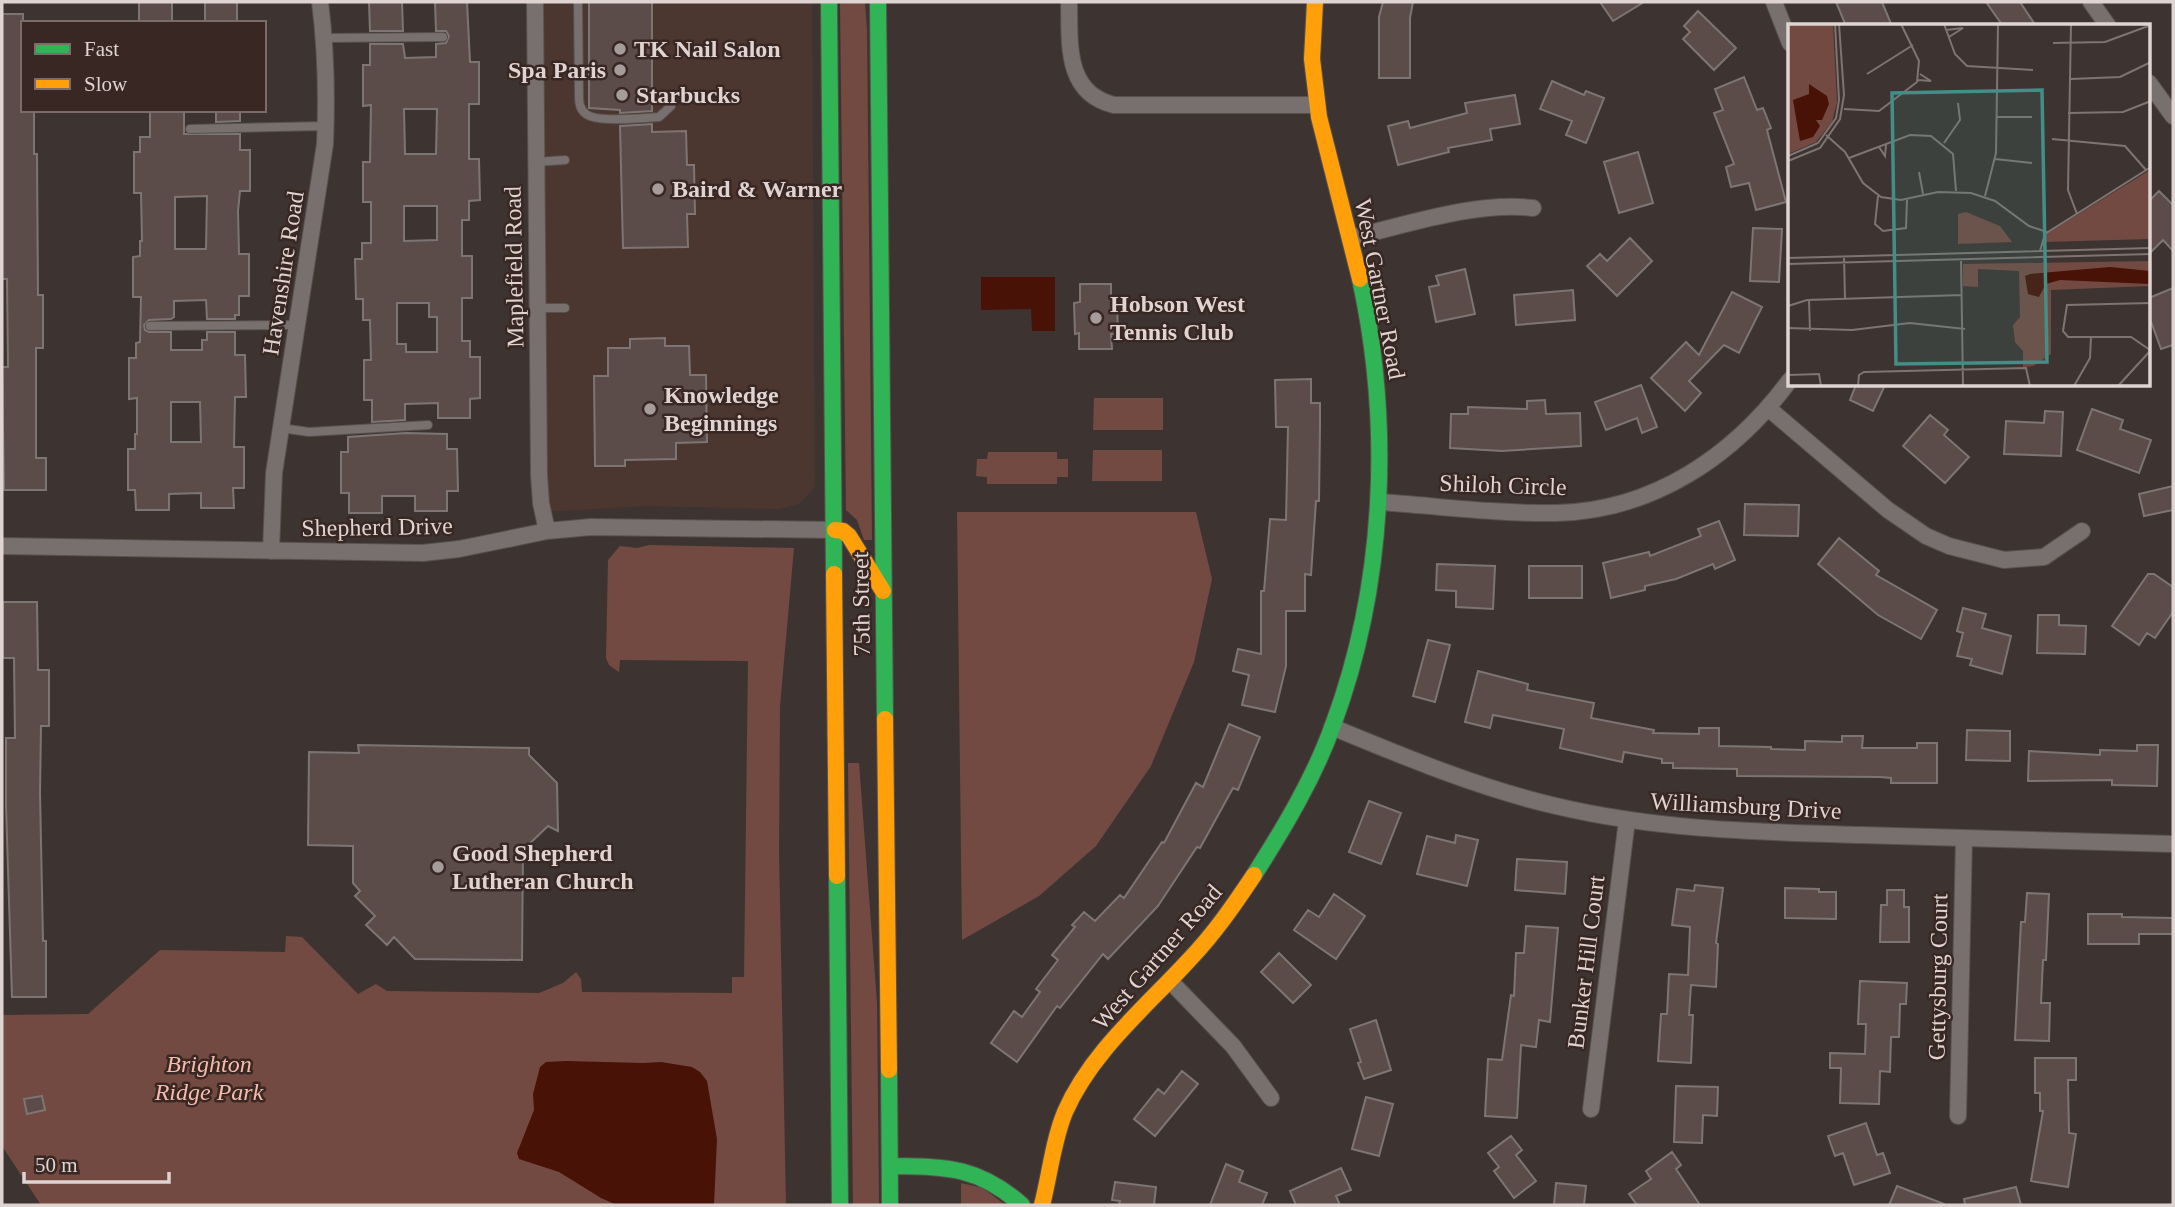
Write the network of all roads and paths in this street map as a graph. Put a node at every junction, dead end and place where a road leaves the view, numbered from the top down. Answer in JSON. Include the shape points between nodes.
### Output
{"nodes":[{"id":1,"x":320,"y":2,"type":"edge"},
{"id":2,"x":535,"y":2,"type":"edge"},
{"id":3,"x":578,"y":2,"type":"edge"},
{"id":4,"x":828,"y":2,"type":"edge"},
{"id":5,"x":878,"y":2,"type":"edge"},
{"id":6,"x":1069,"y":2,"type":"edge"},
{"id":7,"x":1315,"y":2,"type":"edge"},
{"id":8,"x":1774,"y":2,"type":"edge"},
{"id":9,"x":2091,"y":2,"type":"edge"},
{"id":10,"x":2107,"y":24,"type":"edge"},
{"id":11,"x":443,"y":37,"type":"dead end"},
{"id":12,"x":324,"y":38,"type":"junction"},
{"id":13,"x":1788,"y":38,"type":"edge"},
{"id":14,"x":2150,"y":84,"type":"edge"},
{"id":15,"x":1317,"y":105,"type":"junction"},
{"id":16,"x":671,"y":106,"type":"dead end"},
{"id":17,"x":2173,"y":116,"type":"edge"},
{"id":18,"x":326,"y":126,"type":"junction"},
{"id":19,"x":190,"y":129,"type":"dead end"},
{"id":20,"x":565,"y":160,"type":"dead end"},
{"id":21,"x":536,"y":162,"type":"junction"},
{"id":22,"x":1533,"y":208,"type":"dead end"},
{"id":23,"x":1349,"y":238,"type":"junction"},
{"id":24,"x":537,"y":308,"type":"junction"},
{"id":25,"x":565,"y":308,"type":"dead end"},
{"id":26,"x":298,"y":325,"type":"junction"},
{"id":27,"x":150,"y":326,"type":"dead end"},
{"id":28,"x":1788,"y":383,"type":"edge"},
{"id":29,"x":1768,"y":408,"type":"junction"},
{"id":30,"x":428,"y":425,"type":"dead end"},
{"id":31,"x":281,"y":428,"type":"junction"},
{"id":32,"x":1380,"y":502,"type":"junction"},
{"id":33,"x":835,"y":530,"type":"junction"},
{"id":34,"x":547,"y":531,"type":"junction"},
{"id":35,"x":2082,"y":531,"type":"dead end"},
{"id":36,"x":2,"y":546,"type":"edge"},
{"id":37,"x":271,"y":551,"type":"junction"},
{"id":38,"x":884,"y":591,"type":"junction"},
{"id":39,"x":1332,"y":727,"type":"junction"},
{"id":40,"x":1627,"y":821,"type":"junction"},
{"id":41,"x":1964,"y":838,"type":"junction"},
{"id":42,"x":2173,"y":844,"type":"edge"},
{"id":43,"x":1170,"y":981,"type":"junction"},
{"id":44,"x":1271,"y":1098,"type":"dead end"},
{"id":45,"x":1591,"y":1109,"type":"dead end"},
{"id":46,"x":1958,"y":1116,"type":"dead end"},
{"id":47,"x":890,"y":1166,"type":"junction"},
{"id":48,"x":841,"y":1205,"type":"edge"},
{"id":49,"x":890,"y":1205,"type":"edge"},
{"id":50,"x":1023,"y":1205,"type":"edge"},
{"id":51,"x":1042,"y":1205,"type":"edge"}],
"edges":[{"from":1,"to":12,"type":"street","name":"Havenshire Road"},
{"from":2,"to":21,"type":"street","name":"Maplefield Road"},
{"from":3,"to":16,"type":"lane","via":[[579,94],[584,113],[602,119],[659,117]]},
{"from":4,"to":33,"type":"main road","name":"75th Street"},
{"from":5,"to":38,"type":"main road","name":"75th Street"},
{"from":6,"to":15,"type":"street","via":[[1071,60],[1083,86],[1103,102]]},
{"from":7,"to":15,"type":"main road","name":"West Gartner Road"},
{"from":8,"to":13,"type":"street"},
{"from":9,"to":10,"type":"street"},
{"from":11,"to":12,"type":"lane"},
{"from":12,"to":18,"type":"street","name":"Havenshire Road"},
{"from":14,"to":17,"type":"street"},
{"from":15,"to":23,"type":"main road","name":"West Gartner Road"},
{"from":18,"to":19,"type":"lane"},
{"from":18,"to":26,"type":"street","name":"Havenshire Road"},
{"from":20,"to":21,"type":"lane"},
{"from":21,"to":24,"type":"street","name":"Maplefield Road"},
{"from":22,"to":23,"type":"street","via":[[1478,209]]},
{"from":23,"to":32,"type":"main road","name":"West Gartner Road","via":[[1374,354]]},
{"from":24,"to":25,"type":"lane"},
{"from":24,"to":34,"type":"street","name":"Maplefield Road","via":[[539,475]]},
{"from":26,"to":27,"type":"lane"},
{"from":26,"to":31,"type":"street","name":"Havenshire Road"},
{"from":28,"to":29,"type":"street","name":"Shiloh Circle"},
{"from":29,"to":32,"type":"street","name":"Shiloh Circle","via":[[1742,436],[1702,467],[1634,499],[1557,513]]},
{"from":29,"to":35,"type":"street","via":[[1895,516],[1949,546],[2004,560],[2044,557]]},
{"from":30,"to":31,"type":"lane","via":[[309,432]]},
{"from":31,"to":37,"type":"street","name":"Havenshire Road"},
{"from":32,"to":39,"type":"main road","name":"West Gartner Road","via":[[1363,618]]},
{"from":33,"to":34,"type":"street","name":"Shepherd Drive","via":[[591,527]]},
{"from":33,"to":38,"type":"main road","via":[[849,536]]},
{"from":33,"to":48,"type":"main road","name":"75th Street"},
{"from":34,"to":37,"type":"street","name":"Shepherd Drive","via":[[423,553]]},
{"from":36,"to":37,"type":"street","name":"Shepherd Drive"},
{"from":38,"to":47,"type":"main road","name":"75th Street"},
{"from":39,"to":40,"type":"street","name":"Williamsburg Drive","via":[[1493,789]]},
{"from":39,"to":43,"type":"main road","name":"West Gartner Road","via":[[1294,810],[1232,909]]},
{"from":40,"to":41,"type":"street","name":"Williamsburg Drive","via":[[1727,831]]},
{"from":40,"to":45,"type":"street","name":"Bunker Hill Court"},
{"from":41,"to":42,"type":"street","name":"Williamsburg Drive"},
{"from":41,"to":46,"type":"street","name":"Gettysburg Court"},
{"from":43,"to":44,"type":"street","via":[[1233,1046]]},
{"from":43,"to":51,"type":"main road","name":"West Gartner Road","via":[[1112,1044],[1072,1098],[1055,1140]]},
{"from":47,"to":49,"type":"main road","name":"75th Street"},
{"from":47,"to":50,"type":"main road","via":[[967,1170],[994,1182]]}]}
